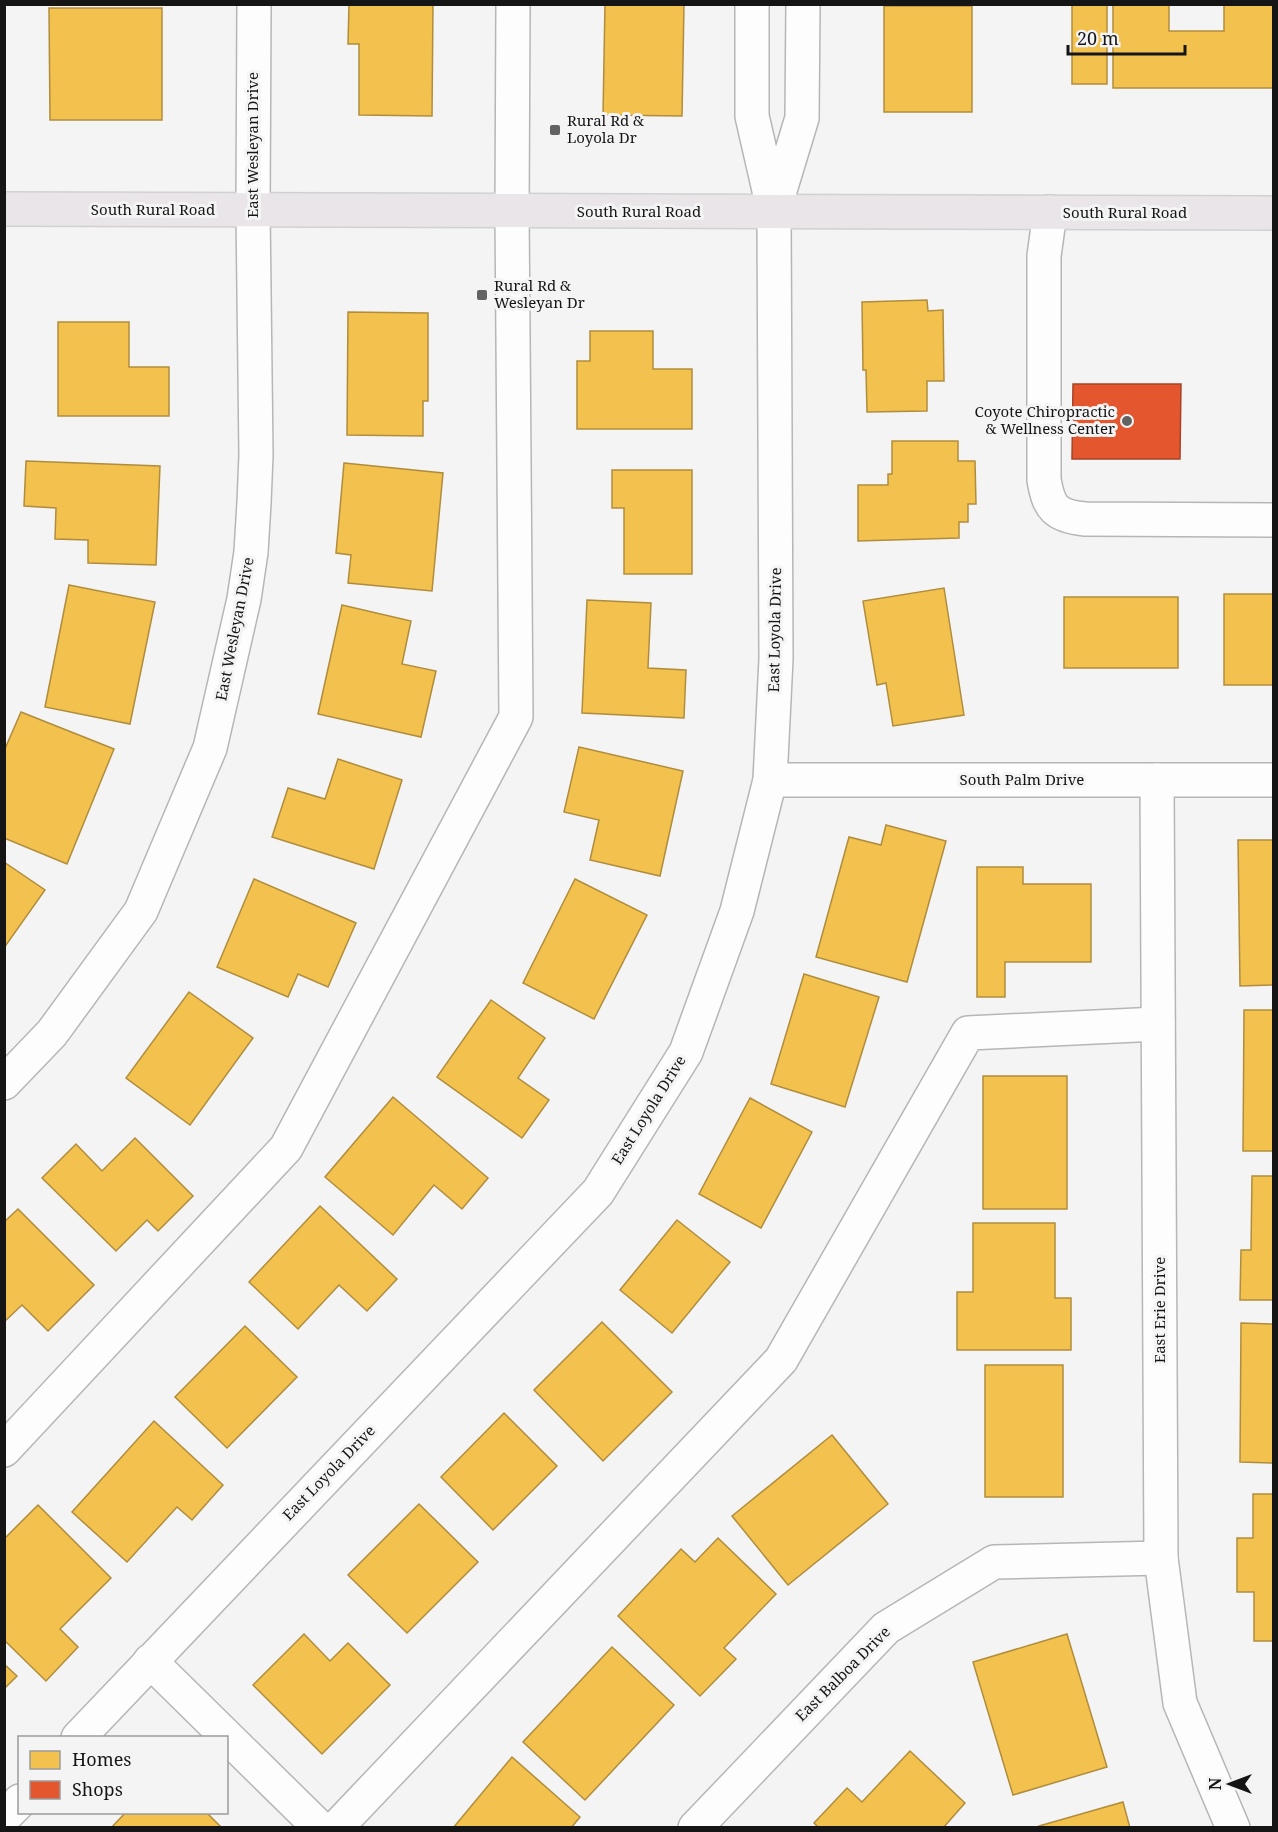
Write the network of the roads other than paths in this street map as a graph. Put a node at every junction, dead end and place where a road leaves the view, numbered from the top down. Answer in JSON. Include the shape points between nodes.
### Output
{"nodes":[{"id":1,"x":254,"y":4,"type":"edge"},
{"id":2,"x":513,"y":4,"type":"edge"},
{"id":3,"x":752,"y":4,"type":"edge"},
{"id":4,"x":804,"y":4,"type":"edge"},
{"id":5,"x":4,"y":209,"type":"edge"},
{"id":6,"x":253,"y":210,"type":"junction"},
{"id":7,"x":512,"y":211,"type":"junction"},
{"id":8,"x":774,"y":212,"type":"junction"},
{"id":9,"x":1050,"y":212,"type":"junction"},
{"id":10,"x":1274,"y":213,"type":"edge"},
{"id":11,"x":1274,"y":520,"type":"edge"},
{"id":12,"x":770,"y":780,"type":"junction"},
{"id":13,"x":1157,"y":780,"type":"junction"},
{"id":14,"x":1274,"y":780,"type":"edge"},
{"id":15,"x":1158,"y":1024,"type":"junction"},
{"id":16,"x":4,"y":1083,"type":"edge"},
{"id":17,"x":4,"y":1450,"type":"edge"},
{"id":18,"x":1161,"y":1558,"type":"junction"},
{"id":19,"x":150,"y":1660,"type":"junction"},
{"id":20,"x":79,"y":1736,"type":"edge"},
{"id":21,"x":227,"y":1736,"type":"edge"},
{"id":22,"x":228,"y":1737,"type":"edge"},
{"id":23,"x":18,"y":1802,"type":"edge"},
{"id":24,"x":4,"y":1817,"type":"edge"},
{"id":25,"x":320,"y":1827,"type":"edge"},
{"id":26,"x":336,"y":1827,"type":"edge"},
{"id":27,"x":695,"y":1827,"type":"edge"},
{"id":28,"x":1233,"y":1827,"type":"edge"}],
"edges":[{"from":1,"to":6,"type":"street","name":"East Wesleyan Drive"},
{"from":2,"to":7,"type":"street"},
{"from":3,"to":8,"type":"street","name":"East Loyola Drive","via":[[752,116]]},
{"from":4,"to":8,"type":"street","name":"East Loyola Drive","via":[[802,118]]},
{"from":5,"to":6,"type":"main road","name":"South Rural Road"},
{"from":6,"to":7,"type":"main road","name":"South Rural Road"},
{"from":6,"to":16,"type":"street","name":"East Wesleyan Drive","via":[[256,455],[251,552],[210,748],[141,911],[52,1033]]},
{"from":7,"to":8,"type":"main road","name":"South Rural Road"},
{"from":7,"to":17,"type":"street","via":[[516,717],[286,1148]]},
{"from":8,"to":9,"type":"main road","name":"South Rural Road"},
{"from":8,"to":12,"type":"street","name":"East Loyola Drive","via":[[776,659]]},
{"from":9,"to":10,"type":"main road","name":"South Rural Road"},
{"from":9,"to":11,"type":"street","via":[[1044,274],[1044,480],[1047,497],[1055,510],[1068,518],[1085,519]]},
{"from":12,"to":13,"type":"street","name":"South Palm Drive"},
{"from":12,"to":19,"type":"street","name":"East Loyola Drive","via":[[737,911],[686,1052],[597,1192]]},
{"from":13,"to":14,"type":"street","name":"South Palm Drive"},
{"from":13,"to":15,"type":"street","name":"East Erie Drive"},
{"from":15,"to":18,"type":"street","name":"East Erie Drive"},
{"from":15,"to":26,"type":"street","via":[[968,1032],[781,1360]]},
{"from":18,"to":27,"type":"street","name":"East Balboa Drive","via":[[994,1562],[886,1628]]},
{"from":18,"to":28,"type":"street","name":"East Erie Drive","via":[[1180,1703]]},
{"from":19,"to":20,"type":"street","name":"East Loyola Drive"},
{"from":19,"to":21,"type":"street"},
{"from":22,"to":25,"type":"street"},
{"from":23,"to":24,"type":"street"}]}
